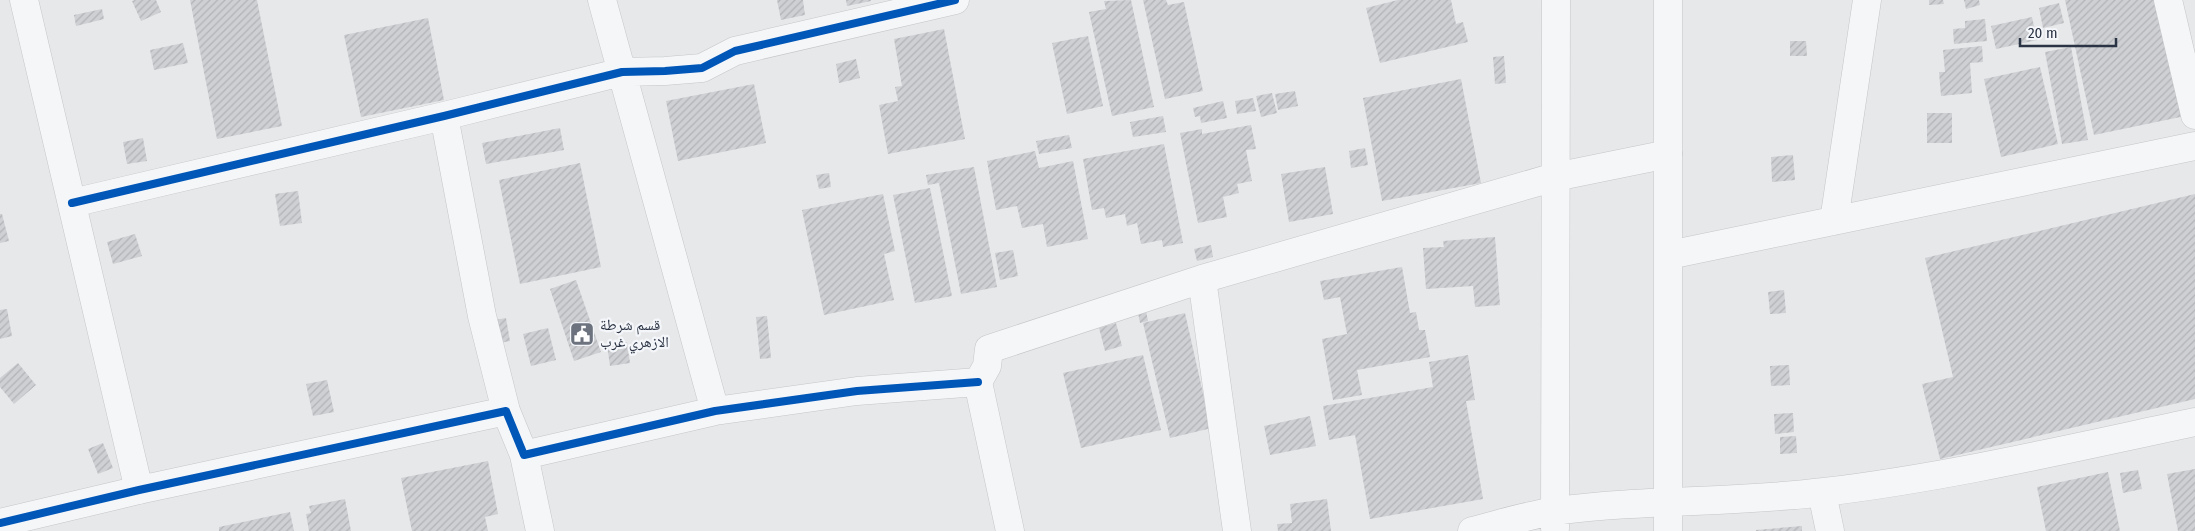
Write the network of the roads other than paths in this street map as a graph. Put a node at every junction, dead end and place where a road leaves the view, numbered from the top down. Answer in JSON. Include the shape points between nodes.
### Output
{"nodes":[{"id":1,"x":24,"y":0,"type":"edge"},
{"id":2,"x":602,"y":0,"type":"edge"},
{"id":3,"x":954,"y":0,"type":"edge"},
{"id":4,"x":1556,"y":0,"type":"edge"},
{"id":5,"x":1668,"y":0,"type":"edge"},
{"id":6,"x":1867,"y":0,"type":"edge"},
{"id":7,"x":2168,"y":0,"type":"edge"},
{"id":8,"x":622,"y":72,"type":"junction"},
{"id":9,"x":2195,"y":115,"type":"edge"},
{"id":10,"x":444,"y":116,"type":"junction"},
{"id":11,"x":2195,"y":146,"type":"edge"},
{"id":12,"x":1668,"y":154,"type":"junction"},
{"id":13,"x":1555,"y":177,"type":"junction"},
{"id":14,"x":72,"y":203,"type":"junction"},
{"id":15,"x":1834,"y":221,"type":"junction"},
{"id":16,"x":1669,"y":255,"type":"junction"},
{"id":17,"x":1202,"y":279,"type":"junction"},
{"id":18,"x":978,"y":382,"type":"junction"},
{"id":19,"x":506,"y":411,"type":"junction"},
{"id":20,"x":715,"y":411,"type":"junction"},
{"id":21,"x":2195,"y":422,"type":"edge"},
{"id":22,"x":524,"y":455,"type":"junction"},
{"id":23,"x":139,"y":490,"type":"junction"},
{"id":24,"x":1822,"y":493,"type":"junction"},
{"id":25,"x":1668,"y":502,"type":"junction"},
{"id":26,"x":1556,"y":521,"type":"edge"},
{"id":27,"x":0,"y":523,"type":"edge"},
{"id":28,"x":540,"y":531,"type":"edge"},
{"id":29,"x":1010,"y":531,"type":"edge"},
{"id":30,"x":1237,"y":531,"type":"edge"},
{"id":31,"x":1472,"y":531,"type":"edge"},
{"id":32,"x":1668,"y":531,"type":"edge"},
{"id":33,"x":1830,"y":531,"type":"edge"}],
"edges":[{"from":1,"to":14,"type":"street"},
{"from":2,"to":8,"type":"street"},
{"from":3,"to":8,"type":"street","via":[[735,52],[702,68]]},
{"from":4,"to":13,"type":"street"},
{"from":5,"to":12,"type":"street"},
{"from":6,"to":15,"type":"street"},
{"from":7,"to":9,"type":"street"},
{"from":8,"to":10,"type":"street"},
{"from":8,"to":20,"type":"street"},
{"from":10,"to":14,"type":"street"},
{"from":10,"to":19,"type":"street","via":[[482,316]]},
{"from":11,"to":15,"type":"street"},
{"from":12,"to":13,"type":"street"},
{"from":12,"to":16,"type":"street"},
{"from":13,"to":17,"type":"street"},
{"from":13,"to":26,"type":"street"},
{"from":14,"to":23,"type":"street"},
{"from":15,"to":16,"type":"street"},
{"from":16,"to":25,"type":"street"},
{"from":17,"to":18,"type":"street","via":[[989,349],[987,366]]},
{"from":17,"to":30,"type":"street"},
{"from":18,"to":20,"type":"street","via":[[857,391]]},
{"from":18,"to":29,"type":"street"},
{"from":19,"to":22,"type":"street"},
{"from":19,"to":23,"type":"street"},
{"from":20,"to":22,"type":"street"},
{"from":21,"to":24,"type":"street","via":[[1952,473]]},
{"from":22,"to":28,"type":"street"},
{"from":23,"to":27,"type":"street"},
{"from":24,"to":25,"type":"street"},
{"from":24,"to":33,"type":"street"},
{"from":25,"to":26,"type":"street"},
{"from":25,"to":32,"type":"street"},
{"from":26,"to":31,"type":"street"}]}
